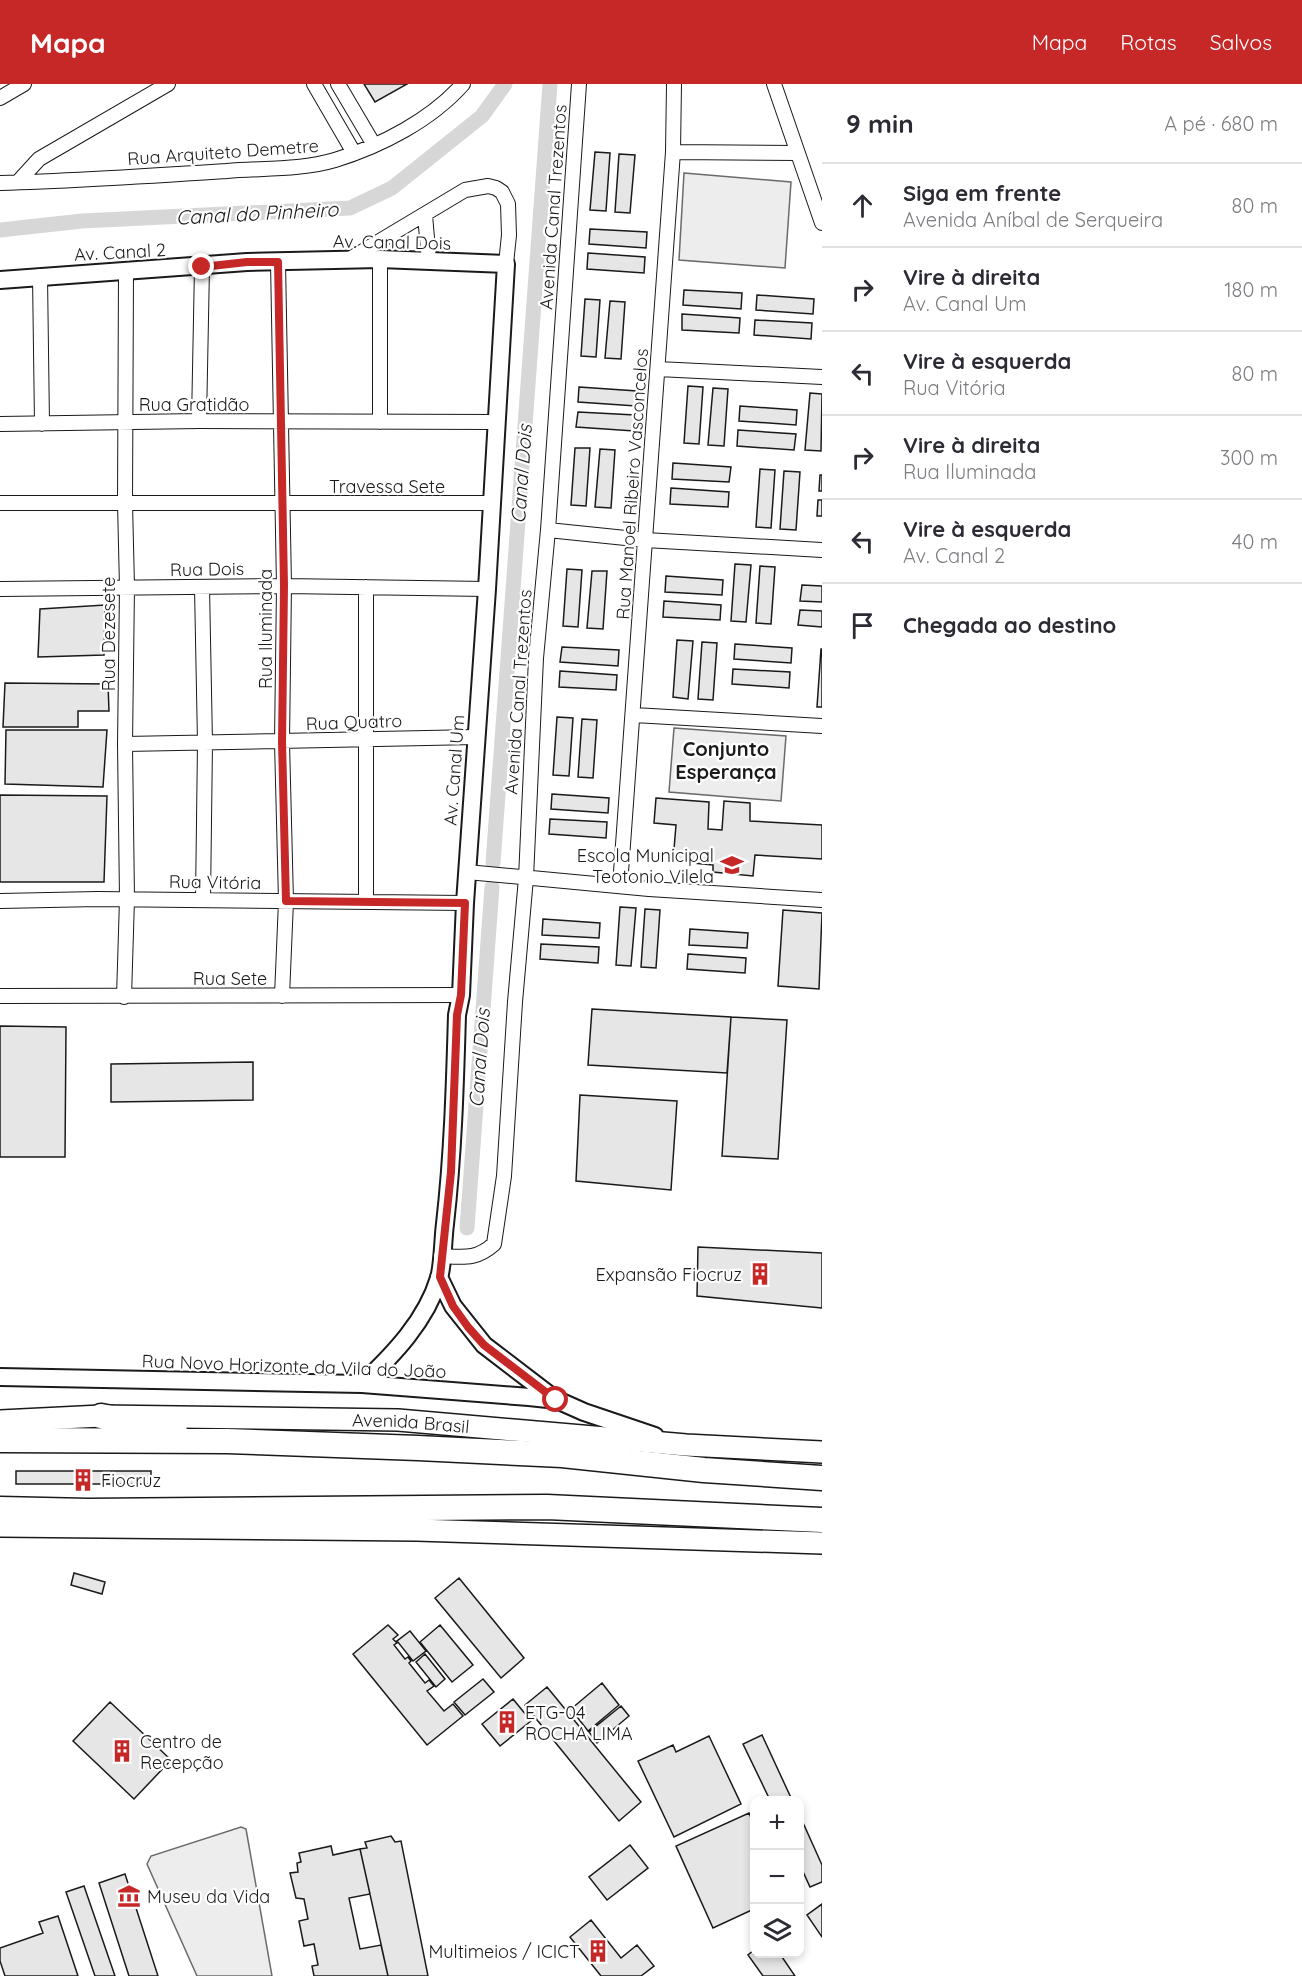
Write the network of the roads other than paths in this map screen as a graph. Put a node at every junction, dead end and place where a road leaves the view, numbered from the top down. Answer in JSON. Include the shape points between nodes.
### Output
{"nodes":[{"id":1,"x":24,"y":84,"type":"edge"},
{"id":2,"x":168,"y":84,"type":"edge"},
{"id":3,"x":314,"y":84,"type":"edge"},
{"id":4,"x":338,"y":84,"type":"edge"},
{"id":5,"x":463,"y":84,"type":"edge"},
{"id":6,"x":579,"y":84,"type":"edge"},
{"id":7,"x":674,"y":84,"type":"edge"},
{"id":8,"x":774,"y":84,"type":"edge"},
{"id":9,"x":0,"y":98,"type":"edge"},
{"id":10,"x":374,"y":145,"type":"junction"},
{"id":11,"x":673,"y":152,"type":"junction"},
{"id":12,"x":354,"y":153,"type":"junction"},
{"id":13,"x":798,"y":153,"type":"junction"},
{"id":14,"x":18,"y":182,"type":"junction"},
{"id":15,"x":0,"y":183,"type":"edge"},
{"id":16,"x":425,"y":215,"type":"junction"},
{"id":17,"x":822,"y":223,"type":"edge"},
{"id":18,"x":380,"y":259,"type":"junction"},
{"id":19,"x":348,"y":260,"type":"junction"},
{"id":20,"x":429,"y":261,"type":"junction"},
{"id":21,"x":278,"y":262,"type":"junction"},
{"id":22,"x":506,"y":264,"type":"junction"},
{"id":23,"x":202,"y":267,"type":"junction"},
{"id":24,"x":126,"y":272,"type":"junction"},
{"id":25,"x":40,"y":276,"type":"junction"},
{"id":26,"x":0,"y":280,"type":"edge"},
{"id":27,"x":658,"y":369,"type":"junction"},
{"id":28,"x":822,"y":377,"type":"edge"},
{"id":29,"x":199,"y":421,"type":"junction"},
{"id":30,"x":281,"y":422,"type":"junction"},
{"id":31,"x":380,"y":422,"type":"junction"},
{"id":32,"x":496,"y":422,"type":"junction"},
{"id":33,"x":126,"y":423,"type":"junction"},
{"id":34,"x":0,"y":424,"type":"edge"},
{"id":35,"x":42,"y":424,"type":"junction"},
{"id":36,"x":0,"y":503,"type":"edge"},
{"id":37,"x":125,"y":503,"type":"junction"},
{"id":38,"x":492,"y":503,"type":"junction"},
{"id":39,"x":282,"y":504,"type":"junction"},
{"id":40,"x":548,"y":530,"type":"junction"},
{"id":41,"x":645,"y":540,"type":"junction"},
{"id":42,"x":822,"y":550,"type":"edge"},
{"id":43,"x":284,"y":586,"type":"junction"},
{"id":44,"x":127,"y":587,"type":"junction"},
{"id":45,"x":202,"y":587,"type":"junction"},
{"id":46,"x":366,"y":587,"type":"junction"},
{"id":47,"x":0,"y":589,"type":"edge"},
{"id":48,"x":487,"y":589,"type":"junction"},
{"id":49,"x":634,"y":715,"type":"junction"},
{"id":50,"x":822,"y":726,"type":"edge"},
{"id":51,"x":476,"y":737,"type":"junction"},
{"id":52,"x":366,"y":740,"type":"junction"},
{"id":53,"x":282,"y":742,"type":"junction"},
{"id":54,"x":205,"y":743,"type":"junction"},
{"id":55,"x":125,"y":744,"type":"junction"},
{"id":56,"x":467,"y":872,"type":"junction"},
{"id":57,"x":526,"y":879,"type":"junction"},
{"id":58,"x":620,"y":886,"type":"junction"},
{"id":59,"x":127,"y":899,"type":"junction"},
{"id":60,"x":0,"y":900,"type":"edge"},
{"id":61,"x":203,"y":900,"type":"junction"},
{"id":62,"x":822,"y":900,"type":"edge"},
{"id":63,"x":286,"y":901,"type":"junction"},
{"id":64,"x":366,"y":902,"type":"junction"},
{"id":65,"x":465,"y":903,"type":"junction"},
{"id":66,"x":461,"y":995,"type":"junction"},
{"id":67,"x":0,"y":996,"type":"edge"},
{"id":68,"x":282,"y":996,"type":"junction"},
{"id":69,"x":124,"y":997,"type":"junction"},
{"id":70,"x":441,"y":1256,"type":"junction"},
{"id":71,"x":440,"y":1277,"type":"junction"},
{"id":72,"x":0,"y":1377,"type":"edge"},
{"id":73,"x":362,"y":1384,"type":"junction"},
{"id":74,"x":556,"y":1400,"type":"junction"},
{"id":75,"x":101,"y":1416,"type":"junction"},
{"id":76,"x":0,"y":1421,"type":"edge"},
{"id":77,"x":0,"y":1440,"type":"edge"},
{"id":78,"x":227,"y":1441,"type":"junction"},
{"id":79,"x":686,"y":1445,"type":"junction"},
{"id":80,"x":822,"y":1452,"type":"edge"},
{"id":81,"x":822,"y":1478,"type":"edge"},
{"id":82,"x":0,"y":1509,"type":"edge"},
{"id":83,"x":822,"y":1520,"type":"edge"},
{"id":84,"x":0,"y":1526,"type":"edge"},
{"id":85,"x":822,"y":1543,"type":"edge"}],
"edges":[{"from":1,"to":9,"type":"street"},
{"from":2,"to":14,"type":"street","via":[[39,159]]},
{"from":3,"to":12,"type":"street"},
{"from":4,"to":10,"type":"street"},
{"from":5,"to":10,"type":"street","name":"Rua Arquiteto Demetre","via":[[430,113]]},
{"from":6,"to":40,"type":"street","name":"Avenida Canal Trezentos"},
{"from":7,"to":11,"type":"street","name":"Rua Manoel Ribeiro Vasconcelos"},
{"from":8,"to":13,"type":"street"},
{"from":10,"to":12,"type":"street","name":"Rua Arquiteto Demetre"},
{"from":11,"to":13,"type":"street"},
{"from":11,"to":27,"type":"street","name":"Rua Manoel Ribeiro Vasconcelos"},
{"from":12,"to":14,"type":"street","name":"Rua Arquiteto Demetre","via":[[308,166]]},
{"from":13,"to":17,"type":"street"},
{"from":14,"to":15,"type":"street","name":"Rua Arquiteto Demetre"},
{"from":16,"to":19,"type":"street"},
{"from":16,"to":20,"type":"street"},
{"from":16,"to":22,"type":"street","via":[[465,190],[478,186],[496,188],[508,204],[510,216]]},
{"from":18,"to":19,"type":"street","name":"Av. Canal Dois"},
{"from":18,"to":20,"type":"street","name":"Av. Canal Dois"},
{"from":18,"to":31,"type":"street"},
{"from":19,"to":21,"type":"street","name":"Av. Canal Dois"},
{"from":20,"to":22,"type":"street","name":"Av. Canal Dois"},
{"from":21,"to":23,"type":"street","name":"Av. Canal 2"},
{"from":21,"to":30,"type":"street","name":"Rua Iluminada"},
{"from":22,"to":32,"type":"street","name":"Av. Canal Um"},
{"from":23,"to":24,"type":"street","name":"Av. Canal 2"},
{"from":23,"to":29,"type":"street"},
{"from":24,"to":25,"type":"street","name":"Av. Canal 2"},
{"from":24,"to":33,"type":"street","name":"Rua Dezesete"},
{"from":25,"to":26,"type":"street","name":"Av. Canal 2"},
{"from":25,"to":35,"type":"street"},
{"from":27,"to":28,"type":"street"},
{"from":27,"to":41,"type":"street","name":"Rua Manoel Ribeiro Vasconcelos"},
{"from":29,"to":30,"type":"street","name":"Rua Gratidão"},
{"from":29,"to":33,"type":"street","name":"Rua Gratidão"},
{"from":30,"to":31,"type":"street","name":"Rua Gratidão"},
{"from":30,"to":39,"type":"street","name":"Rua Iluminada"},
{"from":31,"to":32,"type":"street","name":"Rua Gratidão"},
{"from":32,"to":38,"type":"street","name":"Av. Canal Um"},
{"from":33,"to":35,"type":"street","name":"Rua Gratidão"},
{"from":33,"to":37,"type":"street","name":"Rua Dezesete"},
{"from":34,"to":35,"type":"street","name":"Rua Gratidão"},
{"from":36,"to":37,"type":"street","name":"Travessa Sete"},
{"from":37,"to":39,"type":"street","name":"Travessa Sete"},
{"from":37,"to":44,"type":"street","name":"Rua Dezesete"},
{"from":38,"to":39,"type":"street","name":"Travessa Sete"},
{"from":38,"to":48,"type":"street","name":"Av. Canal Um"},
{"from":39,"to":43,"type":"street","name":"Rua Iluminada"},
{"from":40,"to":41,"type":"street"},
{"from":40,"to":57,"type":"street","name":"Avenida Canal Trezentos","via":[[536,658]]},
{"from":41,"to":42,"type":"street"},
{"from":41,"to":49,"type":"street","name":"Rua Manoel Ribeiro Vasconcelos"},
{"from":43,"to":45,"type":"street","name":"Rua Dois"},
{"from":43,"to":46,"type":"street","name":"Rua Dois"},
{"from":43,"to":53,"type":"street","name":"Rua Iluminada"},
{"from":44,"to":45,"type":"street","name":"Rua Dois"},
{"from":44,"to":47,"type":"street","name":"Rua Dois"},
{"from":44,"to":55,"type":"street","name":"Rua Dezesete"},
{"from":45,"to":54,"type":"street"},
{"from":46,"to":48,"type":"street","name":"Rua Dois"},
{"from":46,"to":52,"type":"street"},
{"from":48,"to":51,"type":"street","name":"Av. Canal Um"},
{"from":49,"to":50,"type":"street"},
{"from":49,"to":58,"type":"street","name":"Rua Manoel Ribeiro Vasconcelos"},
{"from":51,"to":52,"type":"street","name":"Rua Quatro"},
{"from":51,"to":56,"type":"street","name":"Av. Canal Um"},
{"from":52,"to":53,"type":"street","name":"Rua Quatro"},
{"from":52,"to":64,"type":"street"},
{"from":53,"to":54,"type":"street","name":"Rua Quatro"},
{"from":53,"to":63,"type":"street","name":"Rua Iluminada"},
{"from":54,"to":55,"type":"street","name":"Rua Quatro"},
{"from":54,"to":61,"type":"street"},
{"from":55,"to":59,"type":"street","name":"Rua Dezesete"},
{"from":56,"to":57,"type":"street"},
{"from":56,"to":65,"type":"street","name":"Av. Canal Um"},
{"from":57,"to":58,"type":"street"},
{"from":57,"to":70,"type":"street","name":"Avenida Canal Trezentos","via":[[497,1234],[494,1244],[484,1253],[471,1257]]},
{"from":58,"to":62,"type":"street"},
{"from":59,"to":60,"type":"street","name":"Rua Vitória"},
{"from":59,"to":61,"type":"street","name":"Rua Vitória"},
{"from":59,"to":69,"type":"street","name":"Rua Dezesete"},
{"from":61,"to":63,"type":"street","name":"Rua Vitória"},
{"from":63,"to":64,"type":"street","name":"Rua Vitória"},
{"from":63,"to":68,"type":"street","name":"Rua Iluminada"},
{"from":64,"to":65,"type":"street","name":"Rua Vitória"},
{"from":65,"to":66,"type":"street","name":"Av. Canal Um"},
{"from":66,"to":68,"type":"street","name":"Rua Sete"},
{"from":66,"to":70,"type":"street","name":"Av. Canal Um","via":[[451,1172]]},
{"from":67,"to":69,"type":"street","name":"Rua Sete"},
{"from":68,"to":69,"type":"street","name":"Rua Sete"},
{"from":70,"to":71,"type":"street","name":"Av. Canal Um"},
{"from":71,"to":73,"type":"street","via":[[410,1334]]},
{"from":71,"to":74,"type":"street","via":[[453,1306],[484,1345]]},
{"from":72,"to":73,"type":"street","name":"Rua Novo Horizonte da Vila do João"},
{"from":73,"to":74,"type":"street","name":"Rua Novo Horizonte da Vila do João"},
{"from":74,"to":79,"type":"street","name":"Rua Novo Horizonte da Vila do João","via":[[630,1429]]},
{"from":75,"to":76,"type":"highway","name":"Avenida Brasil"},
{"from":75,"to":78,"type":"highway"},
{"from":75,"to":79,"type":"highway","name":"Avenida Brasil","via":[[398,1420]]},
{"from":77,"to":78,"type":"highway","name":"Avenida Brasil"},
{"from":78,"to":81,"type":"highway","name":"Avenida Brasil","via":[[562,1455]]},
{"from":79,"to":80,"type":"highway","name":"Avenida Brasil"},
{"from":82,"to":83,"type":"highway","via":[[547,1507]]},
{"from":84,"to":85,"type":"highway","via":[[417,1530]]}]}
